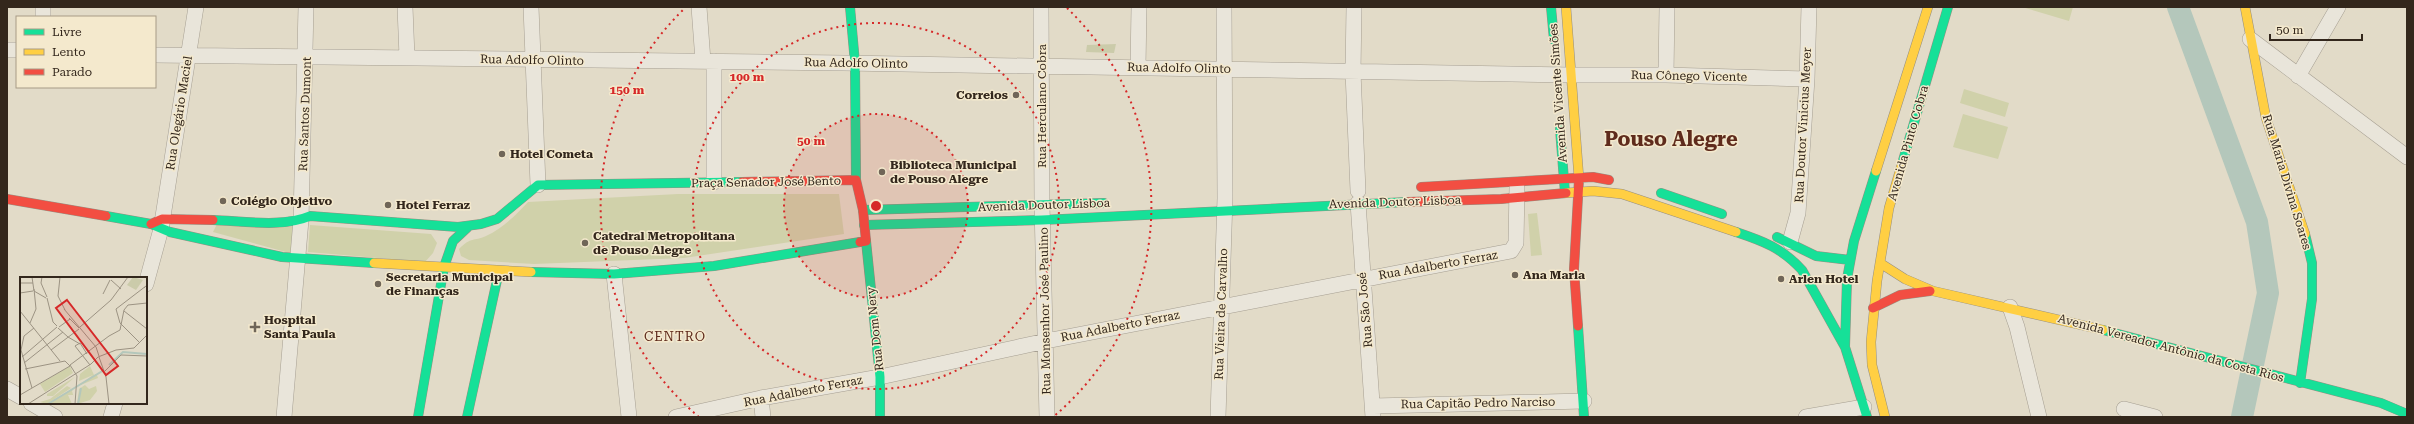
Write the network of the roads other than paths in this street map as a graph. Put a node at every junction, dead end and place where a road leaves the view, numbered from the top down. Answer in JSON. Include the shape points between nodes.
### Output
{"nodes":[{"id":1,"x":196,"y":7,"type":"edge"},
{"id":2,"x":306,"y":7,"type":"edge"},
{"id":3,"x":405,"y":7,"type":"edge"},
{"id":4,"x":531,"y":7,"type":"edge"},
{"id":5,"x":699,"y":7,"type":"edge"},
{"id":6,"x":850,"y":7,"type":"edge"},
{"id":7,"x":1041,"y":7,"type":"edge"},
{"id":8,"x":1139,"y":7,"type":"edge"},
{"id":9,"x":1224,"y":7,"type":"edge"},
{"id":10,"x":1354,"y":7,"type":"edge"},
{"id":11,"x":1551,"y":7,"type":"edge"},
{"id":12,"x":1566,"y":7,"type":"edge"},
{"id":13,"x":1668,"y":7,"type":"edge"},
{"id":14,"x":1809,"y":7,"type":"edge"},
{"id":15,"x":1928,"y":7,"type":"edge"},
{"id":16,"x":1948,"y":7,"type":"edge"},
{"id":17,"x":2245,"y":7,"type":"edge"},
{"id":18,"x":2338,"y":7,"type":"edge"},
{"id":19,"x":2250,"y":39,"type":"junction"},
{"id":20,"x":1916,"y":47,"type":"junction"},
{"id":21,"x":1555,"y":52,"type":"dead end"},
{"id":22,"x":156,"y":55,"type":"edge"},
{"id":23,"x":188,"y":57,"type":"junction"},
{"id":24,"x":407,"y":57,"type":"junction"},
{"id":25,"x":307,"y":58,"type":"junction"},
{"id":26,"x":535,"y":60,"type":"junction"},
{"id":27,"x":709,"y":61,"type":"junction"},
{"id":28,"x":855,"y":63,"type":"junction"},
{"id":29,"x":1931,"y":64,"type":"junction"},
{"id":30,"x":1042,"y":66,"type":"junction"},
{"id":31,"x":1138,"y":67,"type":"junction"},
{"id":32,"x":1223,"y":69,"type":"junction"},
{"id":33,"x":1353,"y":72,"type":"junction"},
{"id":34,"x":1666,"y":74,"type":"junction"},
{"id":35,"x":1560,"y":76,"type":"junction"},
{"id":36,"x":2298,"y":76,"type":"junction"},
{"id":37,"x":1807,"y":79,"type":"junction"},
{"id":38,"x":1560,"y":119,"type":"dead end"},
{"id":39,"x":2407,"y":157,"type":"edge"},
{"id":40,"x":1579,"y":178,"type":"junction"},
{"id":41,"x":1564,"y":179,"type":"junction"},
{"id":42,"x":856,"y":180,"type":"junction"},
{"id":43,"x":714,"y":182,"type":"junction"},
{"id":44,"x":1517,"y":182,"type":"junction"},
{"id":45,"x":1620,"y":182,"type":"dead end"},
{"id":46,"x":538,"y":186,"type":"junction"},
{"id":47,"x":1411,"y":188,"type":"dead end"},
{"id":48,"x":1649,"y":190,"type":"dead end"},
{"id":49,"x":1579,"y":193,"type":"junction"},
{"id":50,"x":1358,"y":194,"type":"junction"},
{"id":51,"x":1516,"y":198,"type":"junction"},
{"id":52,"x":7,"y":199,"type":"edge"},
{"id":53,"x":1113,"y":202,"type":"dead end"},
{"id":54,"x":1225,"y":202,"type":"junction"},
{"id":55,"x":1566,"y":202,"type":"junction"},
{"id":56,"x":1042,"y":205,"type":"junction"},
{"id":57,"x":863,"y":210,"type":"junction"},
{"id":58,"x":1734,"y":219,"type":"dead end"},
{"id":59,"x":301,"y":220,"type":"junction"},
{"id":60,"x":1042,"y":220,"type":"junction"},
{"id":61,"x":158,"y":224,"type":"junction"},
{"id":62,"x":1575,"y":224,"type":"junction"},
{"id":63,"x":864,"y":225,"type":"junction"},
{"id":64,"x":211,"y":227,"type":"junction"},
{"id":65,"x":468,"y":227,"type":"junction"},
{"id":66,"x":1769,"y":233,"type":"dead end"},
{"id":67,"x":866,"y":241,"type":"junction"},
{"id":68,"x":212,"y":242,"type":"junction"},
{"id":69,"x":1786,"y":247,"type":"junction"},
{"id":70,"x":296,"y":258,"type":"junction"},
{"id":71,"x":1850,"y":260,"type":"junction"},
{"id":72,"x":1880,"y":263,"type":"junction"},
{"id":73,"x":444,"y":267,"type":"junction"},
{"id":74,"x":499,"y":271,"type":"junction"},
{"id":75,"x":614,"y":274,"type":"junction"},
{"id":76,"x":147,"y":279,"type":"edge"},
{"id":77,"x":1362,"y":279,"type":"junction"},
{"id":78,"x":1933,"y":291,"type":"junction"},
{"id":79,"x":1220,"y":307,"type":"junction"},
{"id":80,"x":2010,"y":307,"type":"junction"},
{"id":81,"x":1873,"y":308,"type":"junction"},
{"id":82,"x":1046,"y":341,"type":"junction"},
{"id":83,"x":1845,"y":347,"type":"junction"},
{"id":84,"x":880,"y":377,"type":"junction"},
{"id":85,"x":2300,"y":383,"type":"junction"},
{"id":86,"x":7,"y":389,"type":"edge"},
{"id":87,"x":20,"y":396,"type":"edge"},
{"id":88,"x":762,"y":398,"type":"junction"},
{"id":89,"x":1584,"y":401,"type":"junction"},
{"id":90,"x":33,"y":404,"type":"edge"},
{"id":91,"x":115,"y":404,"type":"edge"},
{"id":92,"x":2124,"y":409,"type":"dead end"},
{"id":93,"x":1373,"y":411,"type":"edge"},
{"id":94,"x":1865,"y":412,"type":"edge"},
{"id":95,"x":2407,"y":414,"type":"edge"},
{"id":96,"x":55,"y":417,"type":"edge"},
{"id":97,"x":111,"y":417,"type":"edge"},
{"id":98,"x":284,"y":417,"type":"edge"},
{"id":99,"x":418,"y":417,"type":"edge"},
{"id":100,"x":467,"y":417,"type":"edge"},
{"id":101,"x":630,"y":417,"type":"edge"},
{"id":102,"x":676,"y":417,"type":"edge"},
{"id":103,"x":763,"y":417,"type":"edge"},
{"id":104,"x":880,"y":417,"type":"edge"},
{"id":105,"x":1047,"y":417,"type":"edge"},
{"id":106,"x":1218,"y":417,"type":"edge"},
{"id":107,"x":1584,"y":417,"type":"edge"},
{"id":108,"x":1806,"y":417,"type":"edge"},
{"id":109,"x":1885,"y":417,"type":"edge"},
{"id":110,"x":2039,"y":417,"type":"edge"},
{"id":111,"x":2155,"y":417,"type":"edge"}],
"edges":[{"from":1,"to":23,"type":"street","name":"Rua Olegário Maciel"},
{"from":2,"to":25,"type":"street","name":"Rua Santos Dumont"},
{"from":3,"to":24,"type":"street"},
{"from":4,"to":26,"type":"street"},
{"from":5,"to":27,"type":"street"},
{"from":6,"to":28,"type":"main road"},
{"from":7,"to":30,"type":"street","name":"Rua Herculano Cobra"},
{"from":8,"to":31,"type":"street"},
{"from":9,"to":32,"type":"street","name":"Rua Vieira de Carvalho"},
{"from":10,"to":33,"type":"street","name":"Rua São José"},
{"from":11,"to":21,"type":"main road","name":"Avenida Vicente Simões"},
{"from":12,"to":35,"type":"main road","name":"Avenida Vicente Simões"},
{"from":13,"to":34,"type":"street"},
{"from":14,"to":37,"type":"street","name":"Rua Doutor Vinicius Meyer"},
{"from":15,"to":20,"type":"main road","name":"Avenida Pinto Cobra"},
{"from":16,"to":29,"type":"main road","name":"Avenida Pinto Cobra"},
{"from":17,"to":19,"type":"main road","name":"Rua Maria Divina Soares"},
{"from":18,"to":36,"type":"street"},
{"from":19,"to":36,"type":"street"},
{"from":19,"to":85,"type":"main road","name":"Rua Maria Divina Soares","via":[[2266,118],[2305,233],[2312,263],[2312,299]]},
{"from":20,"to":29,"type":"main road","via":[[1927,52]]},
{"from":20,"to":71,"type":"main road","name":"Avenida Pinto Cobra","via":[[1854,240]]},
{"from":22,"to":23,"type":"street","name":"Rua Adolfo Olinto"},
{"from":23,"to":25,"type":"street","name":"Rua Adolfo Olinto"},
{"from":23,"to":61,"type":"street","name":"Rua Olegário Maciel"},
{"from":24,"to":25,"type":"street","name":"Rua Adolfo Olinto"},
{"from":24,"to":26,"type":"street","name":"Rua Adolfo Olinto"},
{"from":25,"to":59,"type":"street","name":"Rua Santos Dumont"},
{"from":26,"to":27,"type":"street","name":"Rua Adolfo Olinto"},
{"from":26,"to":46,"type":"street"},
{"from":27,"to":28,"type":"street","name":"Rua Adolfo Olinto"},
{"from":27,"to":43,"type":"street"},
{"from":28,"to":30,"type":"street","name":"Rua Adolfo Olinto"},
{"from":28,"to":42,"type":"main road"},
{"from":29,"to":72,"type":"main road","name":"Avenida Pinto Cobra","via":[[1889,208]]},
{"from":30,"to":31,"type":"street","name":"Rua Adolfo Olinto"},
{"from":30,"to":56,"type":"street","name":"Rua Herculano Cobra"},
{"from":31,"to":32,"type":"street","name":"Rua Adolfo Olinto"},
{"from":32,"to":33,"type":"street","name":"Rua Adolfo Olinto"},
{"from":32,"to":54,"type":"street","name":"Rua Vieira de Carvalho"},
{"from":33,"to":35,"type":"street","name":"Rua Adolfo Olinto"},
{"from":33,"to":50,"type":"street","name":"Rua São José"},
{"from":34,"to":35,"type":"street","name":"Rua Cônego Vicente"},
{"from":34,"to":37,"type":"street","name":"Rua Cônego Vicente"},
{"from":35,"to":40,"type":"main road","name":"Avenida Vicente Simões"},
{"from":36,"to":39,"type":"street"},
{"from":37,"to":69,"type":"street","name":"Rua Doutor Vinicius Meyer","via":[[1798,213]]},
{"from":38,"to":41,"type":"main road","name":"Avenida Vicente Simões"},
{"from":40,"to":41,"type":"main road","name":"Avenida Doutor Lisboa"},
{"from":40,"to":45,"type":"main road","name":"Avenida Doutor Lisboa","via":[[1593,177]]},
{"from":40,"to":49,"type":"main road","name":"Avenida Vicente Simões"},
{"from":41,"to":44,"type":"main road","name":"Avenida Doutor Lisboa"},
{"from":41,"to":55,"type":"main road","name":"Avenida Vicente Simões"},
{"from":42,"to":43,"type":"main road","name":"Praça Senador José Bento"},
{"from":42,"to":57,"type":"main road","name":"Praça Senador José Bento"},
{"from":43,"to":46,"type":"main road","name":"Praça Senador José Bento"},
{"from":44,"to":47,"type":"main road","name":"Avenida Doutor Lisboa"},
{"from":44,"to":51,"type":"street","name":"Rua Adalberto Ferraz"},
{"from":46,"to":65,"type":"main road","via":[[493,221]]},
{"from":48,"to":58,"type":"main road","via":[[1693,202]]},
{"from":49,"to":55,"type":"main road","name":"Avenida Doutor Lisboa"},
{"from":49,"to":62,"type":"main road","name":"Avenida Vicente Simões","via":[[1579,209]]},
{"from":49,"to":69,"type":"main road","name":"Avenida Doutor Lisboa","via":[[1593,191],[1622,194]]},
{"from":50,"to":51,"type":"main road","name":"Avenida Doutor Lisboa"},
{"from":50,"to":54,"type":"main road","name":"Avenida Doutor Lisboa"},
{"from":50,"to":77,"type":"street","name":"Rua São José"},
{"from":51,"to":55,"type":"main road","name":"Avenida Doutor Lisboa"},
{"from":51,"to":77,"type":"street","name":"Rua Adalberto Ferraz","via":[[1516,243],[1511,251]]},
{"from":52,"to":61,"type":"main road"},
{"from":53,"to":56,"type":"main road","name":"Avenida Doutor Lisboa"},
{"from":54,"to":60,"type":"main road","name":"Avenida Doutor Lisboa"},
{"from":54,"to":79,"type":"street","name":"Rua Vieira de Carvalho"},
{"from":55,"to":62,"type":"main road"},
{"from":56,"to":57,"type":"main road","name":"Avenida Doutor Lisboa"},
{"from":56,"to":60,"type":"street","name":"Rua Monsenhor José Paulino"},
{"from":57,"to":63,"type":"main road","name":"Praça Senador José Bento"},
{"from":59,"to":64,"type":"main road"},
{"from":59,"to":65,"type":"main road","via":[[310,216],[437,230]]},
{"from":59,"to":70,"type":"street","name":"Rua Santos Dumont"},
{"from":60,"to":63,"type":"main road","name":"Avenida Doutor Lisboa"},
{"from":60,"to":82,"type":"street","name":"Rua Monsenhor José Paulino"},
{"from":61,"to":64,"type":"main road"},
{"from":61,"to":68,"type":"main road"},
{"from":61,"to":76,"type":"street","name":"Rua Olegário Maciel"},
{"from":62,"to":89,"type":"main road","name":"Avenida Vicente Simões","via":[[1574,269]]},
{"from":63,"to":67,"type":"main road","name":"Praça Senador José Bento"},
{"from":64,"to":68,"type":"main road"},
{"from":65,"to":73,"type":"main road","via":[[453,241]]},
{"from":66,"to":69,"type":"main road"},
{"from":67,"to":75,"type":"main road","via":[[722,265]]},
{"from":67,"to":84,"type":"main road","name":"Rua Dom Nery"},
{"from":68,"to":70,"type":"main road"},
{"from":69,"to":71,"type":"main road","via":[[1816,256]]},
{"from":69,"to":83,"type":"main road","via":[[1802,270]]},
{"from":70,"to":73,"type":"main road","via":[[433,263]]},
{"from":70,"to":98,"type":"street","name":"Rua Santos Dumont"},
{"from":71,"to":83,"type":"main road","name":"Avenida Pinto Cobra","via":[[1847,275]]},
{"from":72,"to":78,"type":"main road","name":"Avenida Vereador Antônio da Costa Rios","via":[[1905,279]]},
{"from":72,"to":81,"type":"main road","name":"Avenida Pinto Cobra"},
{"from":73,"to":74,"type":"main road"},
{"from":73,"to":99,"type":"main road"},
{"from":74,"to":75,"type":"main road"},
{"from":74,"to":100,"type":"main road"},
{"from":75,"to":101,"type":"street"},
{"from":77,"to":79,"type":"street","name":"Rua Adalberto Ferraz"},
{"from":77,"to":93,"type":"street","name":"Rua São José"},
{"from":78,"to":80,"type":"main road","name":"Avenida Vereador Antônio da Costa Rios"},
{"from":78,"to":81,"type":"main road","name":"Avenida Vereador Antônio da Costa Rios","via":[[1903,293],[1890,297]]},
{"from":79,"to":82,"type":"street","name":"Rua Adalberto Ferraz"},
{"from":79,"to":106,"type":"street","name":"Rua Vieira de Carvalho"},
{"from":80,"to":85,"type":"main road","name":"Avenida Vereador Antônio da Costa Rios"},
{"from":80,"to":110,"type":"street"},
{"from":81,"to":109,"type":"main road","name":"Avenida Pinto Cobra","via":[[1872,365]]},
{"from":82,"to":84,"type":"street","name":"Rua Adalberto Ferraz"},
{"from":82,"to":105,"type":"street","name":"Rua Monsenhor José Paulino"},
{"from":83,"to":94,"type":"main road"},
{"from":84,"to":88,"type":"street","name":"Rua Adalberto Ferraz"},
{"from":84,"to":104,"type":"main road","name":"Rua Dom Nery"},
{"from":85,"to":95,"type":"main road","name":"Avenida Vereador Antônio da Costa Rios","via":[[2381,403]]},
{"from":86,"to":87,"type":"street"},
{"from":88,"to":102,"type":"street","name":"Rua Adalberto Ferraz"},
{"from":88,"to":103,"type":"street"},
{"from":89,"to":93,"type":"street","name":"Rua Capitão Pedro Narciso"},
{"from":89,"to":107,"type":"main road","name":"Avenida Vicente Simões"},
{"from":90,"to":96,"type":"street"},
{"from":91,"to":97,"type":"street"},
{"from":92,"to":111,"type":"street"},
{"from":94,"to":108,"type":"street"}]}
